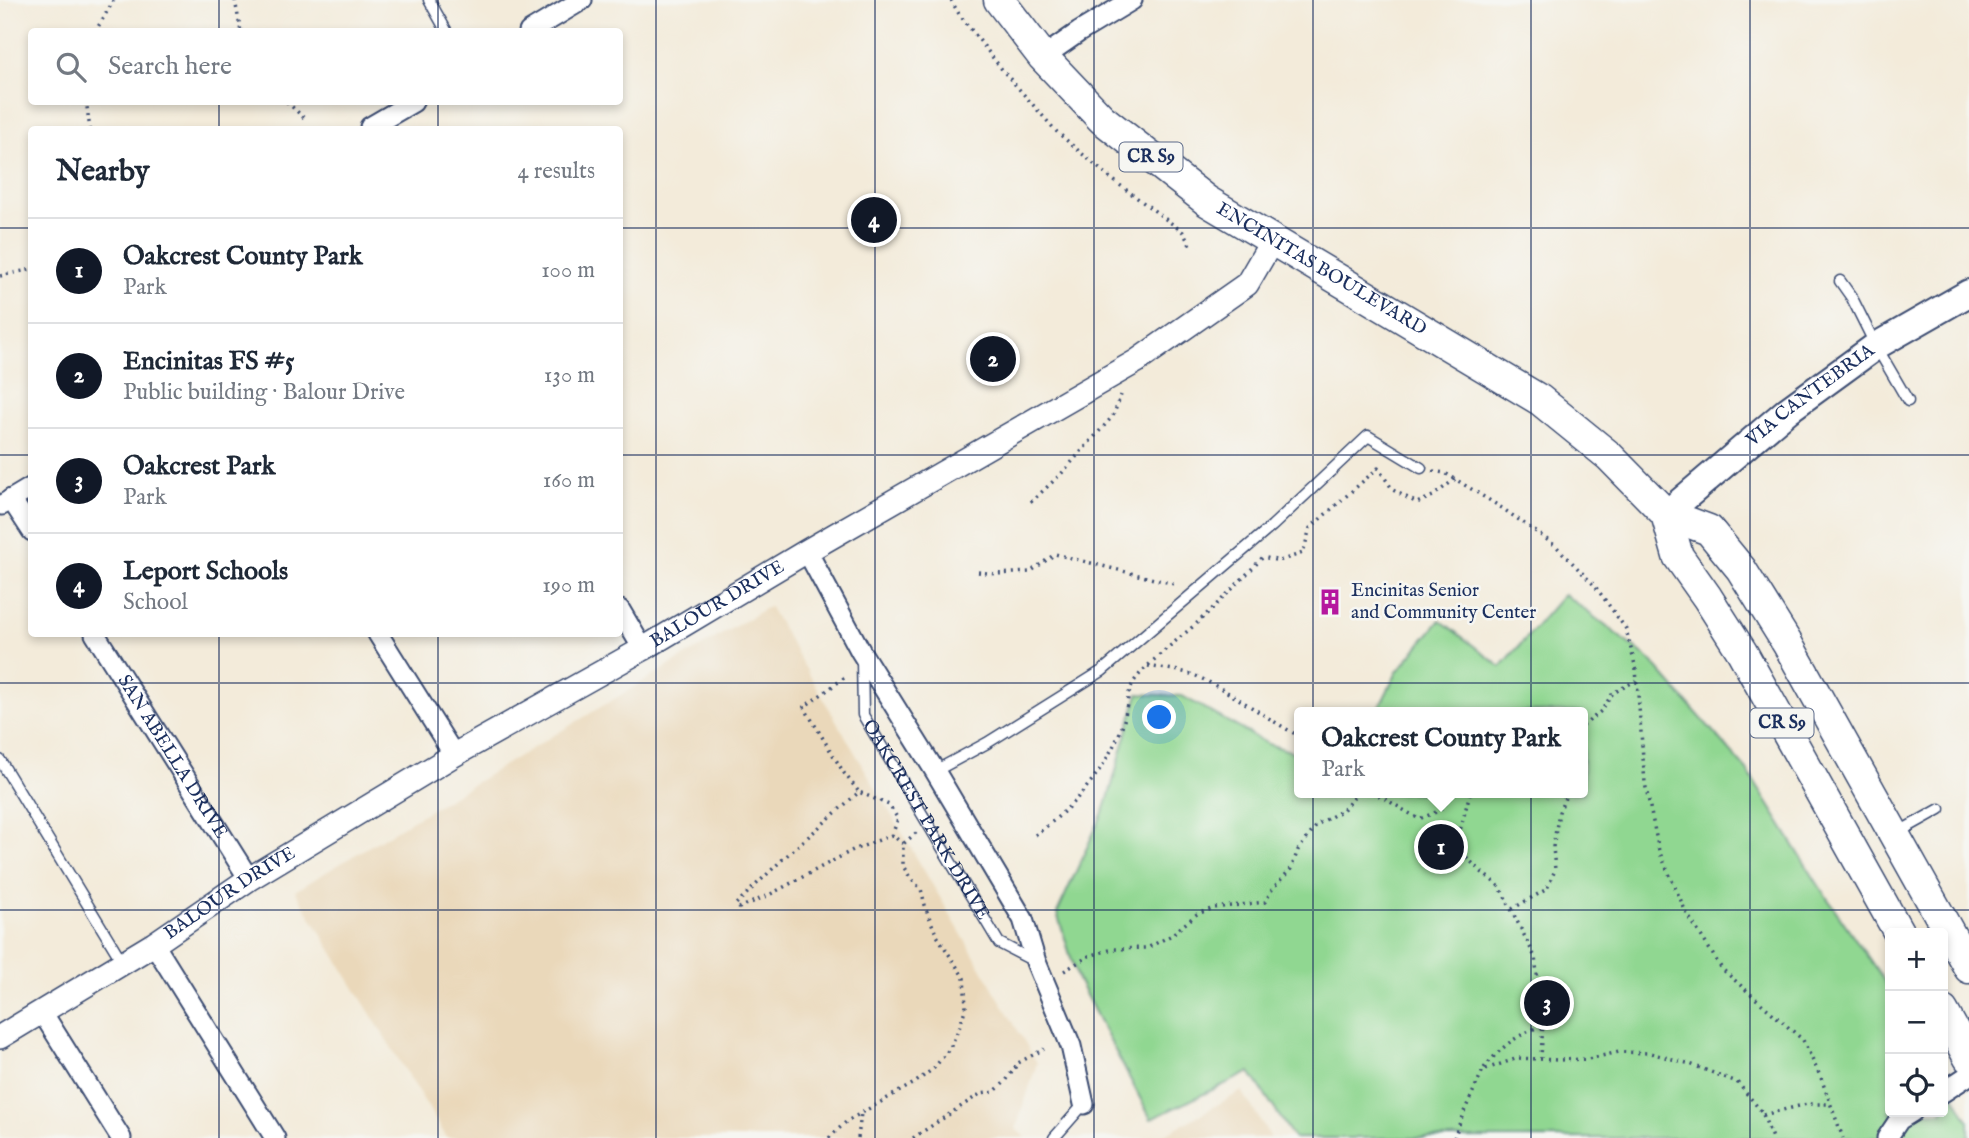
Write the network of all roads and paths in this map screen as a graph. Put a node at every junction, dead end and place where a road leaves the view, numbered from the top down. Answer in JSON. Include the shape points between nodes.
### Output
{"nodes":[{"id":1,"x":114,"y":0,"type":"edge"},
{"id":2,"x":235,"y":0,"type":"edge"},
{"id":3,"x":429,"y":0,"type":"edge"},
{"id":4,"x":582,"y":0,"type":"edge"},
{"id":5,"x":951,"y":0,"type":"edge"},
{"id":6,"x":999,"y":0,"type":"edge"},
{"id":7,"x":1132,"y":0,"type":"edge"},
{"id":8,"x":97,"y":28,"type":"edge"},
{"id":9,"x":240,"y":28,"type":"edge"},
{"id":10,"x":445,"y":28,"type":"edge"},
{"id":11,"x":536,"y":28,"type":"edge"},
{"id":12,"x":1043,"y":57,"type":"junction"},
{"id":13,"x":90,"y":105,"type":"edge"},
{"id":14,"x":290,"y":105,"type":"edge"},
{"id":15,"x":408,"y":105,"type":"edge"},
{"id":16,"x":303,"y":118,"type":"dead end"},
{"id":17,"x":89,"y":126,"type":"edge"},
{"id":18,"x":372,"y":126,"type":"edge"},
{"id":19,"x":1272,"y":241,"type":"junction"},
{"id":20,"x":1191,"y":247,"type":"dead end"},
{"id":21,"x":28,"y":270,"type":"edge"},
{"id":22,"x":0,"y":276,"type":"edge"},
{"id":23,"x":1840,"y":281,"type":"dead end"},
{"id":24,"x":1969,"y":293,"type":"edge"},
{"id":25,"x":1876,"y":346,"type":"junction"},
{"id":26,"x":1122,"y":393,"type":"dead end"},
{"id":27,"x":1908,"y":401,"type":"dead end"},
{"id":28,"x":1421,"y":468,"type":"joint"},
{"id":29,"x":1455,"y":479,"type":"junction"},
{"id":30,"x":28,"y":489,"type":"edge"},
{"id":31,"x":1031,"y":502,"type":"dead end"},
{"id":32,"x":6,"y":503,"type":"edge"},
{"id":33,"x":1666,"y":514,"type":"junction"},
{"id":34,"x":28,"y":527,"type":"edge"},
{"id":35,"x":807,"y":551,"type":"junction"},
{"id":36,"x":978,"y":572,"type":"dead end"},
{"id":37,"x":1174,"y":584,"type":"dead end"},
{"id":38,"x":623,"y":615,"type":"edge"},
{"id":39,"x":97,"y":637,"type":"edge"},
{"id":40,"x":380,"y":637,"type":"edge"},
{"id":41,"x":643,"y":649,"type":"junction"},
{"id":42,"x":861,"y":652,"type":"junction"},
{"id":43,"x":1149,"y":666,"type":"junction"},
{"id":44,"x":844,"y":678,"type":"dead end"},
{"id":45,"x":1637,"y":680,"type":"junction"},
{"id":46,"x":1588,"y":722,"type":"edge"},
{"id":47,"x":1294,"y":733,"type":"edge"},
{"id":48,"x":454,"y":755,"type":"junction"},
{"id":49,"x":0,"y":760,"type":"edge"},
{"id":50,"x":935,"y":771,"type":"junction"},
{"id":51,"x":859,"y":792,"type":"junction"},
{"id":52,"x":1353,"y":798,"type":"edge"},
{"id":53,"x":1384,"y":798,"type":"edge"},
{"id":54,"x":1450,"y":798,"type":"edge"},
{"id":55,"x":1469,"y":798,"type":"edge"},
{"id":56,"x":1565,"y":798,"type":"edge"},
{"id":57,"x":1940,"y":809,"type":"dead end"},
{"id":58,"x":919,"y":831,"type":"dead end"},
{"id":59,"x":1894,"y":834,"type":"junction"},
{"id":60,"x":892,"y":835,"type":"junction"},
{"id":61,"x":1035,"y":835,"type":"dead end"},
{"id":62,"x":903,"y":844,"type":"junction"},
{"id":63,"x":249,"y":879,"type":"junction"},
{"id":64,"x":1512,"y":909,"type":"junction"},
{"id":65,"x":1896,"y":928,"type":"edge"},
{"id":66,"x":154,"y":944,"type":"junction"},
{"id":67,"x":1036,"y":962,"type":"junction"},
{"id":68,"x":123,"y":963,"type":"junction"},
{"id":69,"x":1969,"y":968,"type":"edge"},
{"id":70,"x":1064,"y":971,"type":"dead end"},
{"id":71,"x":42,"y":1012,"type":"junction"},
{"id":72,"x":1948,"y":1020,"type":"edge"},
{"id":73,"x":1542,"y":1026,"type":"junction"},
{"id":74,"x":0,"y":1037,"type":"edge"},
{"id":75,"x":1044,"y":1049,"type":"dead end"},
{"id":76,"x":1969,"y":1058,"type":"edge"},
{"id":77,"x":1541,"y":1059,"type":"junction"},
{"id":78,"x":1483,"y":1070,"type":"junction"},
{"id":79,"x":1969,"y":1075,"type":"edge"},
{"id":80,"x":1948,"y":1089,"type":"edge"},
{"id":81,"x":1084,"y":1104,"type":"joint"},
{"id":82,"x":1831,"y":1104,"type":"junction"},
{"id":83,"x":861,"y":1113,"type":"junction"},
{"id":84,"x":1763,"y":1115,"type":"junction"},
{"id":85,"x":1905,"y":1117,"type":"edge"},
{"id":86,"x":121,"y":1138,"type":"edge"},
{"id":87,"x":275,"y":1138,"type":"edge"},
{"id":88,"x":829,"y":1138,"type":"edge"},
{"id":89,"x":858,"y":1138,"type":"edge"},
{"id":90,"x":913,"y":1138,"type":"edge"},
{"id":91,"x":1054,"y":1138,"type":"edge"},
{"id":92,"x":1454,"y":1138,"type":"edge"},
{"id":93,"x":1772,"y":1138,"type":"edge"},
{"id":94,"x":1843,"y":1138,"type":"edge"},
{"id":95,"x":1888,"y":1138,"type":"edge"}],
"edges":[{"from":1,"to":8,"type":"path"},
{"from":2,"to":9,"type":"path"},
{"from":3,"to":10,"type":"lane"},
{"from":4,"to":11,"type":"street"},
{"from":5,"to":20,"type":"path","via":[[1004,72],[1057,132],[1183,232]]},
{"from":6,"to":12,"type":"main road","name":"ENCINITAS BOULEVARD","number":"CR S9"},
{"from":7,"to":12,"type":"street"},
{"from":12,"to":19,"type":"main road","name":"ENCINITAS BOULEVARD","number":"CR S9","via":[[1102,120],[1207,201]]},
{"from":13,"to":17,"type":"path","via":[[86,107]]},
{"from":14,"to":16,"type":"path"},
{"from":15,"to":18,"type":"street"},
{"from":19,"to":33,"type":"main road","name":"ENCINITAS BOULEVARD","number":"CR S9","via":[[1540,400],[1609,456]]},
{"from":19,"to":35,"type":"street","name":"BALOUR DRIVE","via":[[1247,284],[1137,361]]},
{"from":21,"to":22,"type":"path"},
{"from":23,"to":25,"type":"lane"},
{"from":24,"to":25,"type":"main road","name":"VIA CANTEBRIA"},
{"from":25,"to":27,"type":"lane"},
{"from":25,"to":33,"type":"main road","name":"VIA CANTEBRIA","via":[[1788,410]]},
{"from":26,"to":31,"type":"path","via":[[1113,416]]},
{"from":28,"to":29,"type":"path"},
{"from":28,"to":50,"type":"lane","via":[[1368,436],[1272,526],[1102,671]]},
{"from":29,"to":43,"type":"path","via":[[1417,503],[1393,490],[1378,468],[1310,528],[1303,553],[1279,561],[1264,557]]},
{"from":29,"to":45,"type":"path","via":[[1556,546],[1595,586],[1626,629]]},
{"from":30,"to":32,"type":"street"},
{"from":32,"to":34,"type":"street"},
{"from":33,"to":59,"type":"main road","name":"ENCINITAS BOULEVARD","number":"CR S9","via":[[1709,530],[1741,569]]},
{"from":33,"to":65,"type":"main road","name":"ENCINITAS BOULEVARD","number":"CR S9","via":[[1678,556],[1742,652]]},
{"from":35,"to":41,"type":"street","name":"BALOUR DRIVE"},
{"from":35,"to":42,"type":"street","name":"OAKCREST PARK DRIVE"},
{"from":36,"to":37,"type":"path","via":[[1030,572],[1055,554]]},
{"from":38,"to":41,"type":"street"},
{"from":39,"to":63,"type":"street","name":"SAN ABELLA DRIVE"},
{"from":40,"to":48,"type":"street"},
{"from":41,"to":48,"type":"street","name":"BALOUR DRIVE"},
{"from":42,"to":50,"type":"street","name":"OAKCREST PARK DRIVE"},
{"from":42,"to":67,"type":"lane","name":"OAKCREST PARK DRIVE","via":[[863,715],[999,943]]},
{"from":43,"to":47,"type":"path","via":[[1194,675]]},
{"from":43,"to":61,"type":"path","via":[[1132,684],[1123,725],[1089,785],[1058,819]]},
{"from":44,"to":51,"type":"path","via":[[804,707]]},
{"from":45,"to":46,"type":"path","via":[[1613,693]]},
{"from":45,"to":82,"type":"path","via":[[1645,783],[1660,851],[1686,912],[1722,969],[1803,1040]]},
{"from":48,"to":63,"type":"street","name":"BALOUR DRIVE"},
{"from":49,"to":68,"type":"lane"},
{"from":50,"to":67,"type":"street","name":"OAKCREST PARK DRIVE","via":[[1023,919]]},
{"from":51,"to":60,"type":"path","via":[[890,805],[898,819]]},
{"from":51,"to":60,"type":"path","via":[[736,904],[739,908]]},
{"from":52,"to":70,"type":"path","via":[[1343,810],[1318,824],[1265,902],[1196,914],[1147,948],[1113,948]]},
{"from":53,"to":54,"type":"path","via":[[1419,819],[1439,811]]},
{"from":55,"to":64,"type":"path","via":[[1456,846],[1500,887]]},
{"from":56,"to":64,"type":"path","via":[[1553,847],[1555,870],[1546,889]]},
{"from":57,"to":59,"type":"lane"},
{"from":58,"to":62,"type":"path"},
{"from":59,"to":69,"type":"main road","name":"ENCINITAS BOULEVARD","number":"CR S9"},
{"from":60,"to":62,"type":"path"},
{"from":62,"to":83,"type":"path","via":[[903,866],[921,890],[936,934],[964,978],[966,1006],[950,1048],[934,1068]]},
{"from":63,"to":66,"type":"street","name":"BALOUR DRIVE"},
{"from":64,"to":73,"type":"path","via":[[1535,957]]},
{"from":66,"to":68,"type":"street","name":"BALOUR DRIVE"},
{"from":66,"to":87,"type":"street"},
{"from":67,"to":81,"type":"street","name":"OAKCREST PARK DRIVE","via":[[1071,1046]]},
{"from":68,"to":71,"type":"street","name":"BALOUR DRIVE"},
{"from":71,"to":74,"type":"street","name":"BALOUR DRIVE"},
{"from":71,"to":86,"type":"street"},
{"from":72,"to":76,"type":"main road"},
{"from":73,"to":77,"type":"path"},
{"from":73,"to":78,"type":"path","via":[[1506,1045]]},
{"from":75,"to":90,"type":"path","via":[[1018,1063],[994,1092],[980,1094]]},
{"from":77,"to":78,"type":"path","via":[[1518,1058]]},
{"from":77,"to":84,"type":"path","via":[[1650,1053],[1737,1082]]},
{"from":78,"to":92,"type":"path"},
{"from":79,"to":80,"type":"street"},
{"from":81,"to":91,"type":"lane"},
{"from":82,"to":84,"type":"path","via":[[1807,1104]]},
{"from":82,"to":94,"type":"path"},
{"from":83,"to":88,"type":"path"},
{"from":83,"to":89,"type":"path"},
{"from":84,"to":93,"type":"path"},
{"from":85,"to":95,"type":"street"}]}
